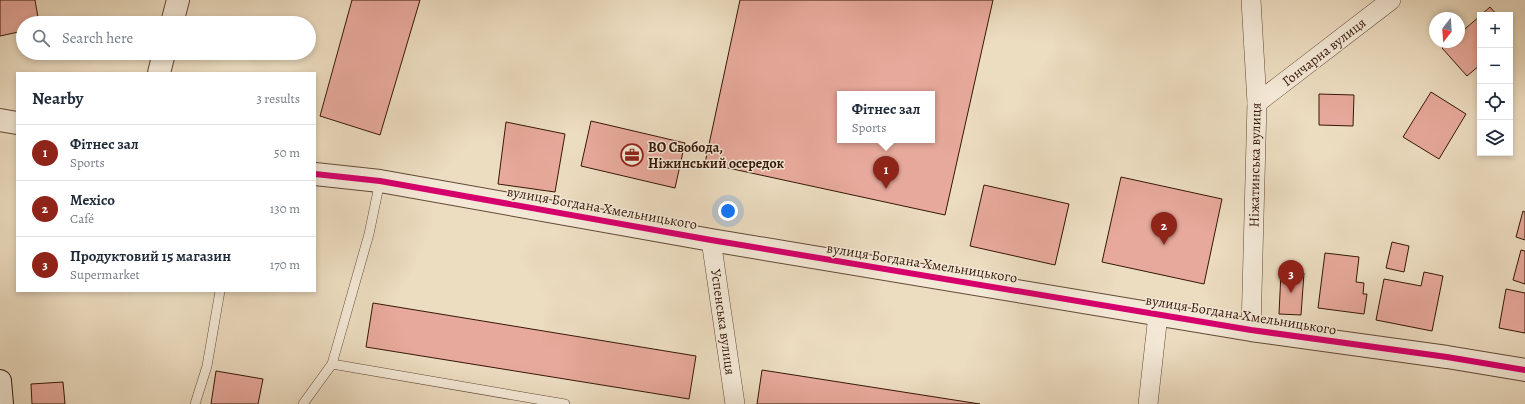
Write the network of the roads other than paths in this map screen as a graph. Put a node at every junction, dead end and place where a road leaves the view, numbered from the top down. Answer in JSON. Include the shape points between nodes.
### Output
{"nodes":[{"id":1,"x":178,"y":0,"type":"edge"},
{"id":2,"x":1251,"y":0,"type":"edge"},
{"id":3,"x":1391,"y":0,"type":"edge"},
{"id":4,"x":174,"y":16,"type":"edge"},
{"id":5,"x":162,"y":60,"type":"edge"},
{"id":6,"x":159,"y":72,"type":"edge"},
{"id":7,"x":1257,"y":103,"type":"junction"},
{"id":8,"x":0,"y":120,"type":"edge"},
{"id":9,"x":16,"y":123,"type":"edge"},
{"id":10,"x":316,"y":174,"type":"edge"},
{"id":11,"x":380,"y":181,"type":"junction"},
{"id":12,"x":711,"y":240,"type":"junction"},
{"id":13,"x":220,"y":292,"type":"edge"},
{"id":14,"x":1158,"y":315,"type":"junction"},
{"id":15,"x":1251,"y":330,"type":"junction"},
{"id":16,"x":332,"y":364,"type":"junction"},
{"id":17,"x":1525,"y":370,"type":"edge"},
{"id":18,"x":0,"y":380,"type":"edge"},
{"id":19,"x":2,"y":404,"type":"edge"},
{"id":20,"x":195,"y":404,"type":"edge"},
{"id":21,"x":303,"y":404,"type":"edge"},
{"id":22,"x":565,"y":404,"type":"edge"},
{"id":23,"x":735,"y":404,"type":"edge"},
{"id":24,"x":1148,"y":404,"type":"edge"}],
"edges":[{"from":1,"to":4,"type":"street"},
{"from":2,"to":7,"type":"street","name":"Ніжатинська вулиця"},
{"from":3,"to":7,"type":"street","name":"Гончарна вулиця"},
{"from":5,"to":6,"type":"street"},
{"from":7,"to":15,"type":"street","name":"Ніжатинська вулиця"},
{"from":8,"to":9,"type":"street"},
{"from":10,"to":11,"type":"street","name":"вулиця Богдана Хмельницького"},
{"from":11,"to":12,"type":"street","name":"вулиця Богдана Хмельницького"},
{"from":11,"to":16,"type":"lane","via":[[369,234]]},
{"from":12,"to":14,"type":"street","name":"вулиця Богдана Хмельницького"},
{"from":12,"to":23,"type":"street","name":"Успенська вулиця"},
{"from":13,"to":20,"type":"lane","via":[[207,366]]},
{"from":14,"to":15,"type":"street","name":"вулиця Богдана Хмельницького"},
{"from":14,"to":24,"type":"street"},
{"from":15,"to":17,"type":"street","name":"вулиця Богдана Хмельницького"},
{"from":16,"to":21,"type":"lane"},
{"from":16,"to":22,"type":"lane"},
{"from":18,"to":19,"type":"street"}]}
